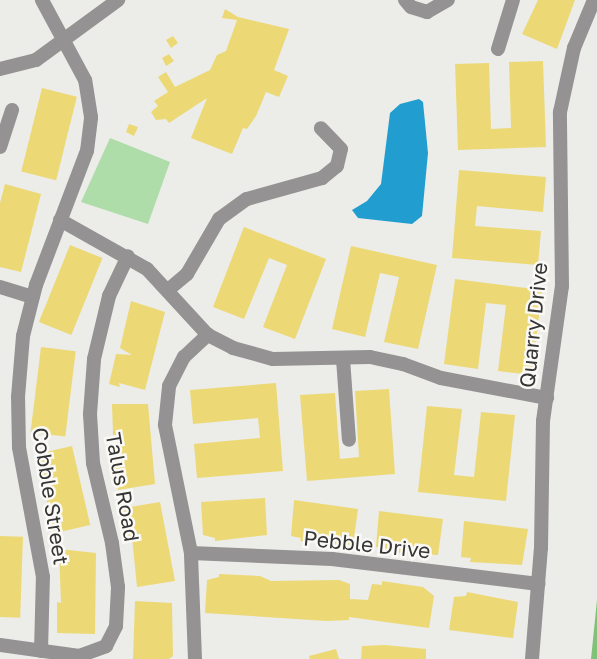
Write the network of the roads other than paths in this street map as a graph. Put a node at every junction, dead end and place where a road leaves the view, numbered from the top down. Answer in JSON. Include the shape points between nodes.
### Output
{"nodes":[{"id":1,"x":42,"y":0,"type":"edge"},
{"id":2,"x":118,"y":0,"type":"edge"},
{"id":3,"x":405,"y":0,"type":"edge"},
{"id":4,"x":448,"y":0,"type":"edge"},
{"id":5,"x":513,"y":0,"type":"edge"},
{"id":6,"x":594,"y":0,"type":"edge"},
{"id":7,"x":64,"y":42,"type":"junction"},
{"id":8,"x":498,"y":49,"type":"dead end"},
{"id":9,"x":0,"y":69,"type":"edge"},
{"id":10,"x":12,"y":110,"type":"dead end"},
{"id":11,"x":321,"y":128,"type":"dead end"},
{"id":12,"x":0,"y":147,"type":"edge"},
{"id":13,"x":60,"y":220,"type":"junction"},
{"id":14,"x":128,"y":256,"type":"junction"},
{"id":15,"x":0,"y":287,"type":"edge"},
{"id":16,"x":168,"y":290,"type":"junction"},
{"id":17,"x":33,"y":297,"type":"junction"},
{"id":18,"x":208,"y":335,"type":"junction"},
{"id":19,"x":343,"y":359,"type":"junction"},
{"id":20,"x":547,"y":398,"type":"junction"},
{"id":21,"x":349,"y":440,"type":"dead end"},
{"id":22,"x":191,"y":553,"type":"junction"},
{"id":23,"x":538,"y":584,"type":"junction"},
{"id":24,"x":0,"y":645,"type":"edge"},
{"id":25,"x":41,"y":651,"type":"junction"},
{"id":26,"x":195,"y":659,"type":"edge"},
{"id":27,"x":532,"y":659,"type":"edge"}],
"edges":[{"from":1,"to":7,"type":"street","name":"Cobble Street"},
{"from":2,"to":7,"type":"street"},
{"from":3,"to":4,"type":"street","via":[[411,7],[427,12]]},
{"from":5,"to":8,"type":"street"},
{"from":6,"to":20,"type":"street","name":"Quarry Drive","via":[[574,48],[560,112],[562,286]]},
{"from":7,"to":9,"type":"street","via":[[36,60]]},
{"from":7,"to":13,"type":"street","name":"Cobble Street","via":[[85,80],[91,117],[87,151]]},
{"from":10,"to":12,"type":"street"},
{"from":11,"to":16,"type":"street","via":[[341,149],[337,166],[322,178],[247,199],[219,219],[187,274]]},
{"from":13,"to":14,"type":"street"},
{"from":13,"to":17,"type":"street","name":"Cobble Street"},
{"from":14,"to":16,"type":"street"},
{"from":14,"to":25,"type":"street","name":"Talus Road","via":[[109,296],[94,359],[90,414],[93,463],[118,587],[116,626],[106,646],[79,656]]},
{"from":15,"to":17,"type":"street"},
{"from":16,"to":18,"type":"street"},
{"from":17,"to":25,"type":"street","name":"Cobble Street","via":[[23,336],[19,447],[43,577]]},
{"from":18,"to":19,"type":"street","via":[[233,348],[273,359]]},
{"from":18,"to":22,"type":"street","via":[[184,357],[169,386],[165,425]]},
{"from":19,"to":20,"type":"street","via":[[370,357],[441,378]]},
{"from":19,"to":21,"type":"street"},
{"from":20,"to":23,"type":"street","name":"Quarry Drive"},
{"from":22,"to":23,"type":"street","name":"Pebble Drive","via":[[332,560]]},
{"from":22,"to":26,"type":"street"},
{"from":23,"to":27,"type":"street","name":"Quarry Drive"},
{"from":24,"to":25,"type":"street","name":"Talus Road"}]}
